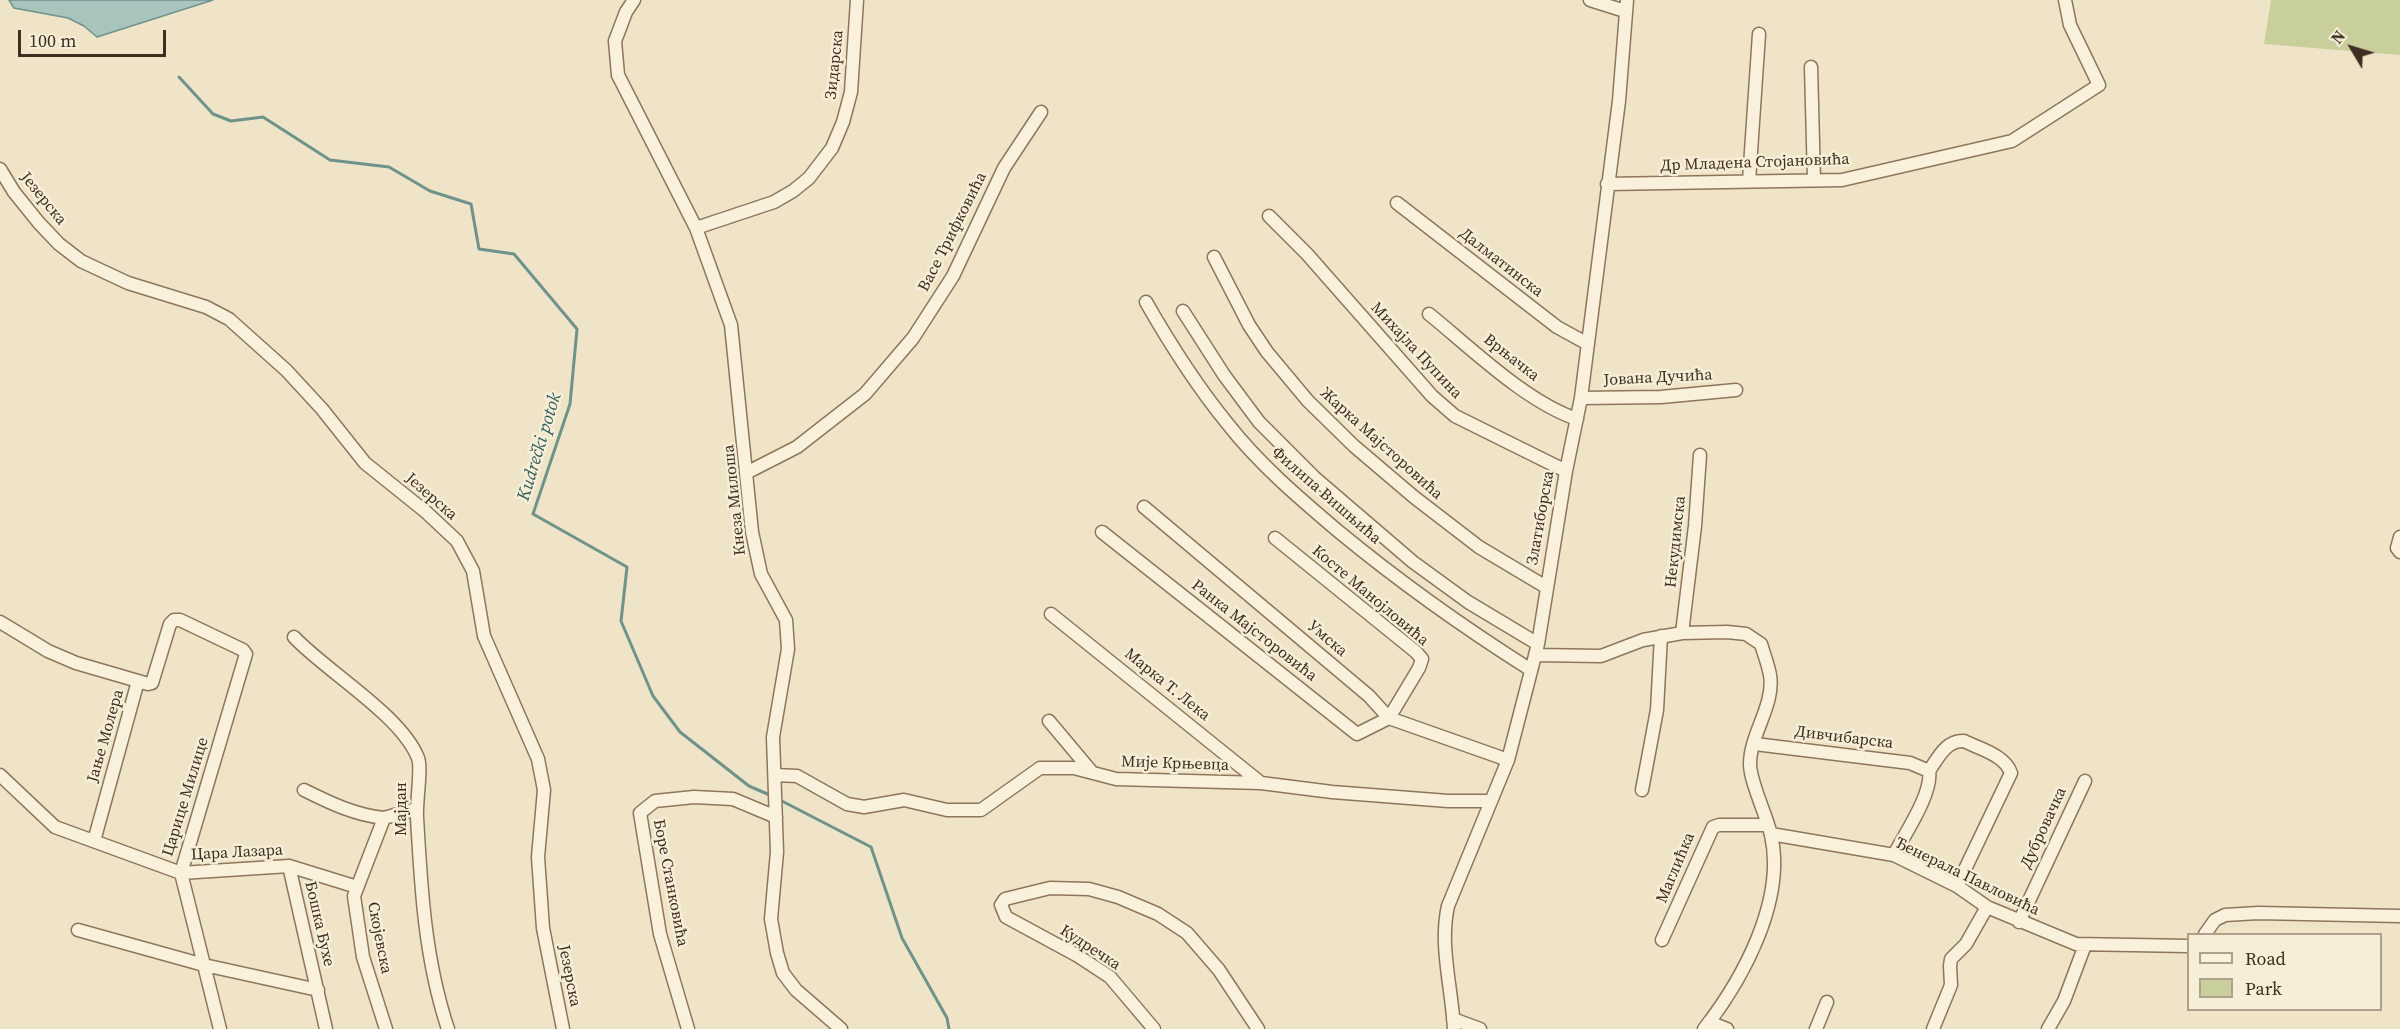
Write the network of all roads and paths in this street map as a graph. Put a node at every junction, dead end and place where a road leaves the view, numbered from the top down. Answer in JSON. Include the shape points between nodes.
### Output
{"nodes":[{"id":1,"x":634,"y":0,"type":"edge"},
{"id":2,"x":857,"y":0,"type":"edge"},
{"id":3,"x":1590,"y":0,"type":"edge"},
{"id":4,"x":2065,"y":0,"type":"edge"},
{"id":5,"x":626,"y":6,"type":"edge"},
{"id":6,"x":1626,"y":6,"type":"edge"},
{"id":7,"x":1759,"y":34,"type":"dead end"},
{"id":8,"x":1811,"y":67,"type":"dead end"},
{"id":9,"x":1041,"y":112,"type":"dead end"},
{"id":10,"x":0,"y":169,"type":"edge"},
{"id":11,"x":1814,"y":180,"type":"junction"},
{"id":12,"x":1749,"y":181,"type":"junction"},
{"id":13,"x":1607,"y":184,"type":"junction"},
{"id":14,"x":1397,"y":203,"type":"dead end"},
{"id":15,"x":1269,"y":216,"type":"dead end"},
{"id":16,"x":696,"y":228,"type":"junction"},
{"id":17,"x":1214,"y":257,"type":"dead end"},
{"id":18,"x":1146,"y":302,"type":"dead end"},
{"id":19,"x":1183,"y":311,"type":"dead end"},
{"id":20,"x":1429,"y":314,"type":"dead end"},
{"id":21,"x":1588,"y":344,"type":"junction"},
{"id":22,"x":1736,"y":390,"type":"dead end"},
{"id":23,"x":1581,"y":398,"type":"junction"},
{"id":24,"x":1577,"y":419,"type":"junction"},
{"id":25,"x":1700,"y":454,"type":"dead end"},
{"id":26,"x":1566,"y":471,"type":"junction"},
{"id":27,"x":748,"y":472,"type":"junction"},
{"id":28,"x":1144,"y":507,"type":"dead end"},
{"id":29,"x":1102,"y":532,"type":"dead end"},
{"id":30,"x":2400,"y":537,"type":"edge"},
{"id":31,"x":1275,"y":538,"type":"dead end"},
{"id":32,"x":2400,"y":552,"type":"edge"},
{"id":33,"x":1546,"y":587,"type":"junction"},
{"id":34,"x":1051,"y":614,"type":"dead end"},
{"id":35,"x":0,"y":622,"type":"edge"},
{"id":36,"x":1682,"y":633,"type":"junction"},
{"id":37,"x":1661,"y":636,"type":"junction"},
{"id":38,"x":295,"y":639,"type":"dead end"},
{"id":39,"x":1537,"y":649,"type":"junction"},
{"id":40,"x":1531,"y":670,"type":"junction"},
{"id":41,"x":138,"y":681,"type":"junction"},
{"id":42,"x":1389,"y":718,"type":"junction"},
{"id":43,"x":1049,"y":721,"type":"dead end"},
{"id":44,"x":1755,"y":744,"type":"junction"},
{"id":45,"x":1508,"y":759,"type":"junction"},
{"id":46,"x":1091,"y":771,"type":"junction"},
{"id":47,"x":1929,"y":771,"type":"junction"},
{"id":48,"x":0,"y":775,"type":"edge"},
{"id":49,"x":775,"y":775,"type":"junction"},
{"id":50,"x":2085,"y":781,"type":"dead end"},
{"id":51,"x":1261,"y":783,"type":"junction"},
{"id":52,"x":304,"y":790,"type":"dead end"},
{"id":53,"x":1642,"y":790,"type":"dead end"},
{"id":54,"x":1489,"y":801,"type":"junction"},
{"id":55,"x":416,"y":809,"type":"junction"},
{"id":56,"x":776,"y":811,"type":"junction"},
{"id":57,"x":384,"y":818,"type":"junction"},
{"id":58,"x":1769,"y":829,"type":"junction"},
{"id":59,"x":93,"y":841,"type":"junction"},
{"id":60,"x":1894,"y":855,"type":"junction"},
{"id":61,"x":289,"y":866,"type":"junction"},
{"id":62,"x":181,"y":873,"type":"junction"},
{"id":63,"x":1957,"y":886,"type":"junction"},
{"id":64,"x":357,"y":887,"type":"junction"},
{"id":65,"x":1987,"y":906,"type":"junction"},
{"id":66,"x":2400,"y":916,"type":"edge"},
{"id":67,"x":2019,"y":922,"type":"junction"},
{"id":68,"x":78,"y":930,"type":"dead end"},
{"id":69,"x":2206,"y":933,"type":"edge"},
{"id":70,"x":1662,"y":940,"type":"dead end"},
{"id":71,"x":2085,"y":945,"type":"junction"},
{"id":72,"x":2186,"y":946,"type":"edge"},
{"id":73,"x":204,"y":965,"type":"junction"},
{"id":74,"x":318,"y":990,"type":"junction"},
{"id":75,"x":1827,"y":1002,"type":"dead end"},
{"id":76,"x":1454,"y":1024,"type":"edge"},
{"id":77,"x":1707,"y":1026,"type":"edge"},
{"id":78,"x":220,"y":1029,"type":"edge"},
{"id":79,"x":327,"y":1029,"type":"edge"},
{"id":80,"x":386,"y":1029,"type":"edge"},
{"id":81,"x":447,"y":1029,"type":"edge"},
{"id":82,"x":563,"y":1029,"type":"edge"},
{"id":83,"x":688,"y":1029,"type":"edge"},
{"id":84,"x":841,"y":1029,"type":"edge"},
{"id":85,"x":1154,"y":1029,"type":"edge"},
{"id":86,"x":1258,"y":1029,"type":"edge"},
{"id":87,"x":1480,"y":1029,"type":"edge"},
{"id":88,"x":1727,"y":1029,"type":"edge"},
{"id":89,"x":1816,"y":1029,"type":"edge"},
{"id":90,"x":1933,"y":1029,"type":"edge"},
{"id":91,"x":2048,"y":1029,"type":"edge"}],
"edges":[{"from":1,"to":5,"type":"street","name":"Кнеза Милоша"},
{"from":2,"to":16,"type":"street","name":"Зидарска","via":[[851,92],[832,148],[809,178],[793,191],[774,202]]},
{"from":3,"to":6,"type":"street"},
{"from":4,"to":11,"type":"street","name":"Др Младена Стојановића","via":[[2070,25],[2099,85],[2012,141],[1842,180]]},
{"from":5,"to":16,"type":"street","name":"Кнеза Милоша","via":[[615,42],[618,75]]},
{"from":6,"to":13,"type":"street","name":"Златиборска","via":[[1619,101]]},
{"from":7,"to":12,"type":"street"},
{"from":8,"to":11,"type":"street"},
{"from":9,"to":27,"type":"street","name":"Васе Трифковића","via":[[1004,168],[952,276],[913,338],[865,394],[797,447]]},
{"from":10,"to":82,"type":"street","name":"Језерска","via":[[39,223],[81,261],[128,283],[207,307],[229,319],[286,370],[365,463],[456,542],[473,571],[484,636],[538,759],[543,790],[538,857],[543,928]]},
{"from":11,"to":12,"type":"street","name":"Др Младена Стојановића"},
{"from":12,"to":13,"type":"street","name":"Др Младена Стојановића"},
{"from":13,"to":21,"type":"street","name":"Златиборска"},
{"from":14,"to":21,"type":"street","name":"Далматинска","via":[[1557,327]]},
{"from":15,"to":26,"type":"street","name":"Михајла Пупина","via":[[1432,396],[1455,416]]},
{"from":16,"to":27,"type":"street","name":"Кнеза Милоша","via":[[731,325]]},
{"from":17,"to":33,"type":"street","name":"Жарка Мајсторовића","via":[[1248,325],[1308,401],[1414,497],[1479,547]]},
{"from":18,"to":40,"type":"street","name":"Филипа Вишњића","via":[[1214,407],[1273,474],[1411,591]]},
{"from":19,"to":39,"type":"street","via":[[1259,422],[1316,478],[1413,562]]},
{"from":20,"to":24,"type":"street","name":"Врњачка","via":[[1538,400]]},
{"from":21,"to":23,"type":"street","name":"Златиборска"},
{"from":22,"to":23,"type":"street","name":"Јована Дучића","via":[[1661,397]]},
{"from":23,"to":24,"type":"street","name":"Златиборска"},
{"from":24,"to":26,"type":"street","name":"Златиборска"},
{"from":25,"to":36,"type":"street","name":"Некудимска"},
{"from":26,"to":33,"type":"street","name":"Златиборска"},
{"from":27,"to":49,"type":"street","name":"Кнеза Милоша","via":[[752,532],[761,574],[786,620],[788,638],[773,737]]},
{"from":28,"to":42,"type":"street","name":"Умска","via":[[1369,696]]},
{"from":29,"to":42,"type":"street","name":"Ранка Мајсторовића","via":[[1357,734]]},
{"from":30,"to":32,"type":"street"},
{"from":31,"to":42,"type":"street","name":"Косте Манојловића","via":[[1422,659]]},
{"from":33,"to":39,"type":"street","name":"Златиборска"},
{"from":34,"to":51,"type":"street","name":"Марка Т. Лека"},
{"from":35,"to":41,"type":"street","name":"Јање Молера","via":[[76,663]]},
{"from":36,"to":37,"type":"street"},
{"from":36,"to":44,"type":"street","via":[[1746,634],[1761,644],[1770,676]]},
{"from":37,"to":39,"type":"street","via":[[1601,657]]},
{"from":37,"to":53,"type":"street","via":[[1657,710]]},
{"from":38,"to":55,"type":"street","name":"Мајдан","via":[[387,716],[408,741],[419,760]]},
{"from":39,"to":40,"type":"street","name":"Златиборска"},
{"from":40,"to":45,"type":"street","name":"Златиборска"},
{"from":41,"to":59,"type":"street","name":"Јање Молера"},
{"from":41,"to":62,"type":"street","name":"Царице Милице","via":[[152,683],[174,620],[246,654]]},
{"from":42,"to":45,"type":"street","name":"Умска"},
{"from":43,"to":46,"type":"street"},
{"from":44,"to":47,"type":"street","name":"Дивчибарска","via":[[1910,763]]},
{"from":44,"to":58,"type":"street","via":[[1750,765]]},
{"from":45,"to":54,"type":"street","name":"Златиборска"},
{"from":46,"to":49,"type":"street","name":"Мије Крњевца","via":[[1040,768],[981,810],[947,810],[904,800],[864,807],[847,804],[797,776]]},
{"from":46,"to":51,"type":"street","name":"Мије Крњевца","via":[[1116,779]]},
{"from":47,"to":60,"type":"street","via":[[1921,803]]},
{"from":47,"to":63,"type":"street","via":[[1947,746],[1962,741],[2003,760],[2011,773]]},
{"from":48,"to":59,"type":"street","name":"Цара Лазара","via":[[55,827]]},
{"from":49,"to":56,"type":"street","name":"Кнеза Милоша"},
{"from":50,"to":67,"type":"street","name":"Дубровачка"},
{"from":51,"to":54,"type":"street","name":"Мије Крњевца","via":[[1332,792]]},
{"from":52,"to":57,"type":"street","via":[[343,809]]},
{"from":54,"to":76,"type":"street","name":"Златиборска","via":[[1444,921]]},
{"from":55,"to":57,"type":"street"},
{"from":55,"to":81,"type":"street","name":"Мајдан","via":[[422,913]]},
{"from":56,"to":83,"type":"street","name":"Боре Станковића","via":[[733,799],[694,797],[655,801],[640,813],[660,934]]},
{"from":56,"to":84,"type":"street","name":"Кнеза Милоша","via":[[771,919],[777,953],[783,973],[796,990]]},
{"from":57,"to":64,"type":"street","name":"Скојевска"},
{"from":58,"to":60,"type":"street","name":"Ђенерала Павловића"},
{"from":58,"to":70,"type":"street","name":"Маглићка","via":[[1713,827]]},
{"from":58,"to":77,"type":"street","via":[[1774,874],[1754,948],[1742,975]]},
{"from":59,"to":62,"type":"street","name":"Цара Лазара"},
{"from":60,"to":63,"type":"street","name":"Ђенерала Павловића"},
{"from":61,"to":62,"type":"street","name":"Цара Лазара"},
{"from":61,"to":64,"type":"street","name":"Цара Лазара"},
{"from":61,"to":74,"type":"street","name":"Бошка Бухе"},
{"from":62,"to":73,"type":"street","name":"Царице Милице"},
{"from":63,"to":65,"type":"street","name":"Ђенерала Павловића"},
{"from":64,"to":80,"type":"street","name":"Скојевска","via":[[354,896],[363,957]]},
{"from":65,"to":67,"type":"street","name":"Ђенерала Павловића"},
{"from":65,"to":90,"type":"street","via":[[1972,936],[1951,959],[1951,985]]},
{"from":66,"to":69,"type":"street","via":[[2225,915],[2215,920]]},
{"from":67,"to":71,"type":"street","name":"Ђенерала Павловића"},
{"from":68,"to":73,"type":"street","name":"Бошка Бухе"},
{"from":71,"to":72,"type":"street","name":"Ђенерала Павловића"},
{"from":71,"to":91,"type":"street","via":[[2064,1001]]},
{"from":73,"to":74,"type":"street","name":"Бошка Бухе"},
{"from":73,"to":78,"type":"street","name":"Царице Милице"},
{"from":74,"to":79,"type":"street","name":"Бошка Бухе"},
{"from":75,"to":89,"type":"street"},
{"from":76,"to":87,"type":"street"},
{"from":77,"to":88,"type":"street"},
{"from":85,"to":86,"type":"street","name":"Кудречка","via":[[1110,977],[1006,917],[1001,905],[1005,899],[1050,888],[1089,889],[1158,914],[1187,933],[1219,970]]}]}
